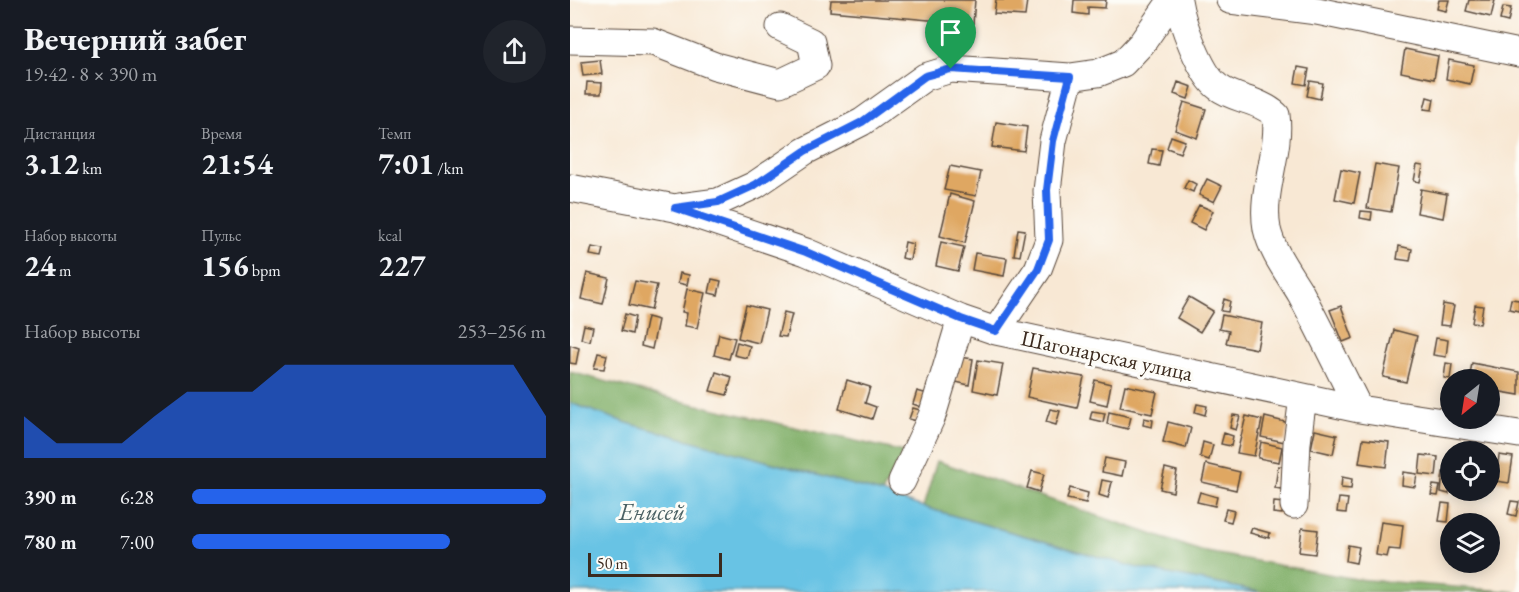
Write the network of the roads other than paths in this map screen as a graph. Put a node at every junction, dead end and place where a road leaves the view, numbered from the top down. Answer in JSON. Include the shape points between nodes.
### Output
{"nodes":[{"id":1,"x":1172,"y":0,"type":"edge"},
{"id":2,"x":1178,"y":0,"type":"edge"},
{"id":3,"x":1230,"y":0,"type":"edge"},
{"id":4,"x":780,"y":27,"type":"dead end"},
{"id":5,"x":570,"y":40,"type":"edge"},
{"id":6,"x":1519,"y":52,"type":"edge"},
{"id":7,"x":1070,"y":77,"type":"junction"},
{"id":8,"x":570,"y":188,"type":"edge"},
{"id":9,"x":675,"y":208,"type":"junction"},
{"id":10,"x":961,"y":319,"type":"junction"},
{"id":11,"x":996,"y":331,"type":"junction"},
{"id":12,"x":1303,"y":397,"type":"junction"},
{"id":13,"x":1359,"y":409,"type":"junction"},
{"id":14,"x":1519,"y":434,"type":"edge"},
{"id":15,"x":903,"y":481,"type":"dead end"},
{"id":16,"x":1294,"y":505,"type":"dead end"}],
"edges":[{"from":1,"to":7,"type":"street","via":[[1123,63],[1098,73]]},
{"from":2,"to":13,"type":"street","via":[[1181,17],[1204,70],[1217,87],[1266,106],[1276,115],[1278,129],[1267,198],[1267,228]]},
{"from":3,"to":6,"type":"street","via":[[1317,11]]},
{"from":4,"to":5,"type":"street","via":[[811,42],[816,66],[780,83],[715,66],[653,42]]},
{"from":7,"to":9,"type":"street","via":[[951,69],[925,76],[862,122],[805,151],[755,185],[718,202]]},
{"from":7,"to":11,"type":"street","via":[[1053,141],[1047,190],[1049,240],[1038,269]]},
{"from":8,"to":9,"type":"street","name":"Шагонарская улица"},
{"from":9,"to":10,"type":"street","name":"Шагонарская улица","via":[[806,252]]},
{"from":10,"to":11,"type":"street","name":"Шагонарская улица"},
{"from":10,"to":15,"type":"street","via":[[932,416]]},
{"from":11,"to":12,"type":"street","name":"Шагонарская улица"},
{"from":12,"to":13,"type":"street","name":"Шагонарская улица"},
{"from":12,"to":16,"type":"street"},
{"from":13,"to":14,"type":"street","name":"Шагонарская улица"}]}
